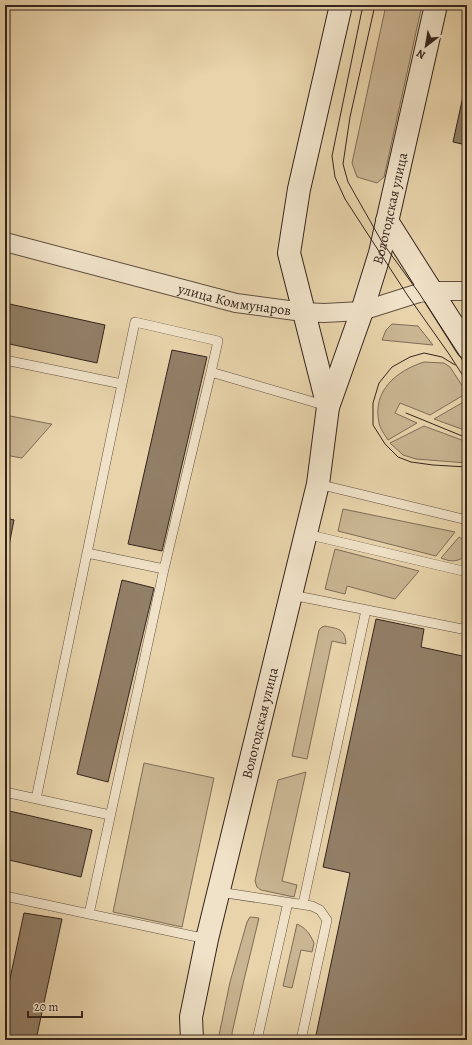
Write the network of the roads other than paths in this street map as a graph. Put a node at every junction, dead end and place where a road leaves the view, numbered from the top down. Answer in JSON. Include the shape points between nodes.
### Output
{"nodes":[{"id":1,"x":341,"y":5,"type":"edge"},
{"id":2,"x":436,"y":5,"type":"edge"},
{"id":3,"x":387,"y":222,"type":"junction"},
{"id":4,"x":5,"y":242,"type":"edge"},
{"id":5,"x":431,"y":291,"type":"junction"},
{"id":6,"x":467,"y":291,"type":"edge"},
{"id":7,"x":362,"y":310,"type":"junction"},
{"id":8,"x":303,"y":312,"type":"junction"},
{"id":9,"x":467,"y":347,"type":"edge"},
{"id":10,"x":5,"y":360,"type":"edge"},
{"id":11,"x":211,"y":372,"type":"junction"},
{"id":12,"x":122,"y":384,"type":"junction"},
{"id":13,"x":328,"y":407,"type":"junction"},
{"id":14,"x":318,"y":484,"type":"junction"},
{"id":15,"x":467,"y":520,"type":"edge"},
{"id":16,"x":306,"y":534,"type":"junction"},
{"id":17,"x":87,"y":553,"type":"junction"},
{"id":18,"x":164,"y":569,"type":"junction"},
{"id":19,"x":467,"y":572,"type":"edge"},
{"id":20,"x":292,"y":595,"type":"junction"},
{"id":21,"x":366,"y":610,"type":"junction"},
{"id":22,"x":467,"y":630,"type":"edge"},
{"id":23,"x":5,"y":792,"type":"edge"},
{"id":24,"x":36,"y":799,"type":"junction"},
{"id":25,"x":110,"y":815,"type":"junction"},
{"id":26,"x":219,"y":892,"type":"junction"},
{"id":27,"x":5,"y":896,"type":"edge"},
{"id":28,"x":288,"y":902,"type":"junction"},
{"id":29,"x":303,"y":904,"type":"junction"},
{"id":30,"x":89,"y":914,"type":"junction"},
{"id":31,"x":207,"y":939,"type":"junction"},
{"id":32,"x":192,"y":1040,"type":"edge"},
{"id":33,"x":256,"y":1040,"type":"edge"},
{"id":34,"x":301,"y":1040,"type":"edge"}],
"edges":[{"from":1,"to":8,"type":"main road","name":"Вологодская улица","via":[[299,189],[289,253]]},
{"from":2,"to":3,"type":"main road","name":"Вологодская улица"},
{"from":3,"to":5,"type":"main road"},
{"from":3,"to":7,"type":"main road","name":"Вологодская улица"},
{"from":4,"to":8,"type":"street","name":"улица Коммунаров","via":[[236,303]]},
{"from":5,"to":6,"type":"street","name":"улица Коммунаров"},
{"from":5,"to":7,"type":"street","name":"улица Коммунаров"},
{"from":5,"to":9,"type":"main road"},
{"from":7,"to":8,"type":"street","name":"улица Коммунаров"},
{"from":7,"to":13,"type":"main road","name":"Вологодская улица"},
{"from":8,"to":13,"type":"main road","name":"Вологодская улица"},
{"from":10,"to":12,"type":"lane"},
{"from":11,"to":12,"type":"lane","via":[[218,341],[135,322]]},
{"from":11,"to":13,"type":"lane"},
{"from":11,"to":18,"type":"lane"},
{"from":12,"to":17,"type":"lane"},
{"from":13,"to":14,"type":"main road","name":"Вологодская улица"},
{"from":14,"to":15,"type":"lane"},
{"from":14,"to":16,"type":"main road","name":"Вологодская улица"},
{"from":16,"to":19,"type":"lane"},
{"from":16,"to":20,"type":"main road","name":"Вологодская улица"},
{"from":17,"to":18,"type":"lane"},
{"from":17,"to":24,"type":"lane"},
{"from":18,"to":25,"type":"lane"},
{"from":20,"to":21,"type":"lane"},
{"from":20,"to":26,"type":"main road","name":"Вологодская улица"},
{"from":21,"to":22,"type":"lane"},
{"from":21,"to":29,"type":"lane"},
{"from":23,"to":24,"type":"lane"},
{"from":24,"to":25,"type":"lane"},
{"from":25,"to":30,"type":"lane"},
{"from":26,"to":28,"type":"lane"},
{"from":26,"to":31,"type":"main road","name":"Вологодская улица"},
{"from":27,"to":30,"type":"lane"},
{"from":28,"to":29,"type":"lane"},
{"from":28,"to":33,"type":"lane"},
{"from":29,"to":34,"type":"lane","via":[[320,910],[327,920]]},
{"from":30,"to":31,"type":"lane"},
{"from":31,"to":32,"type":"main road","name":"Вологодская улица","via":[[191,1017]]}]}
